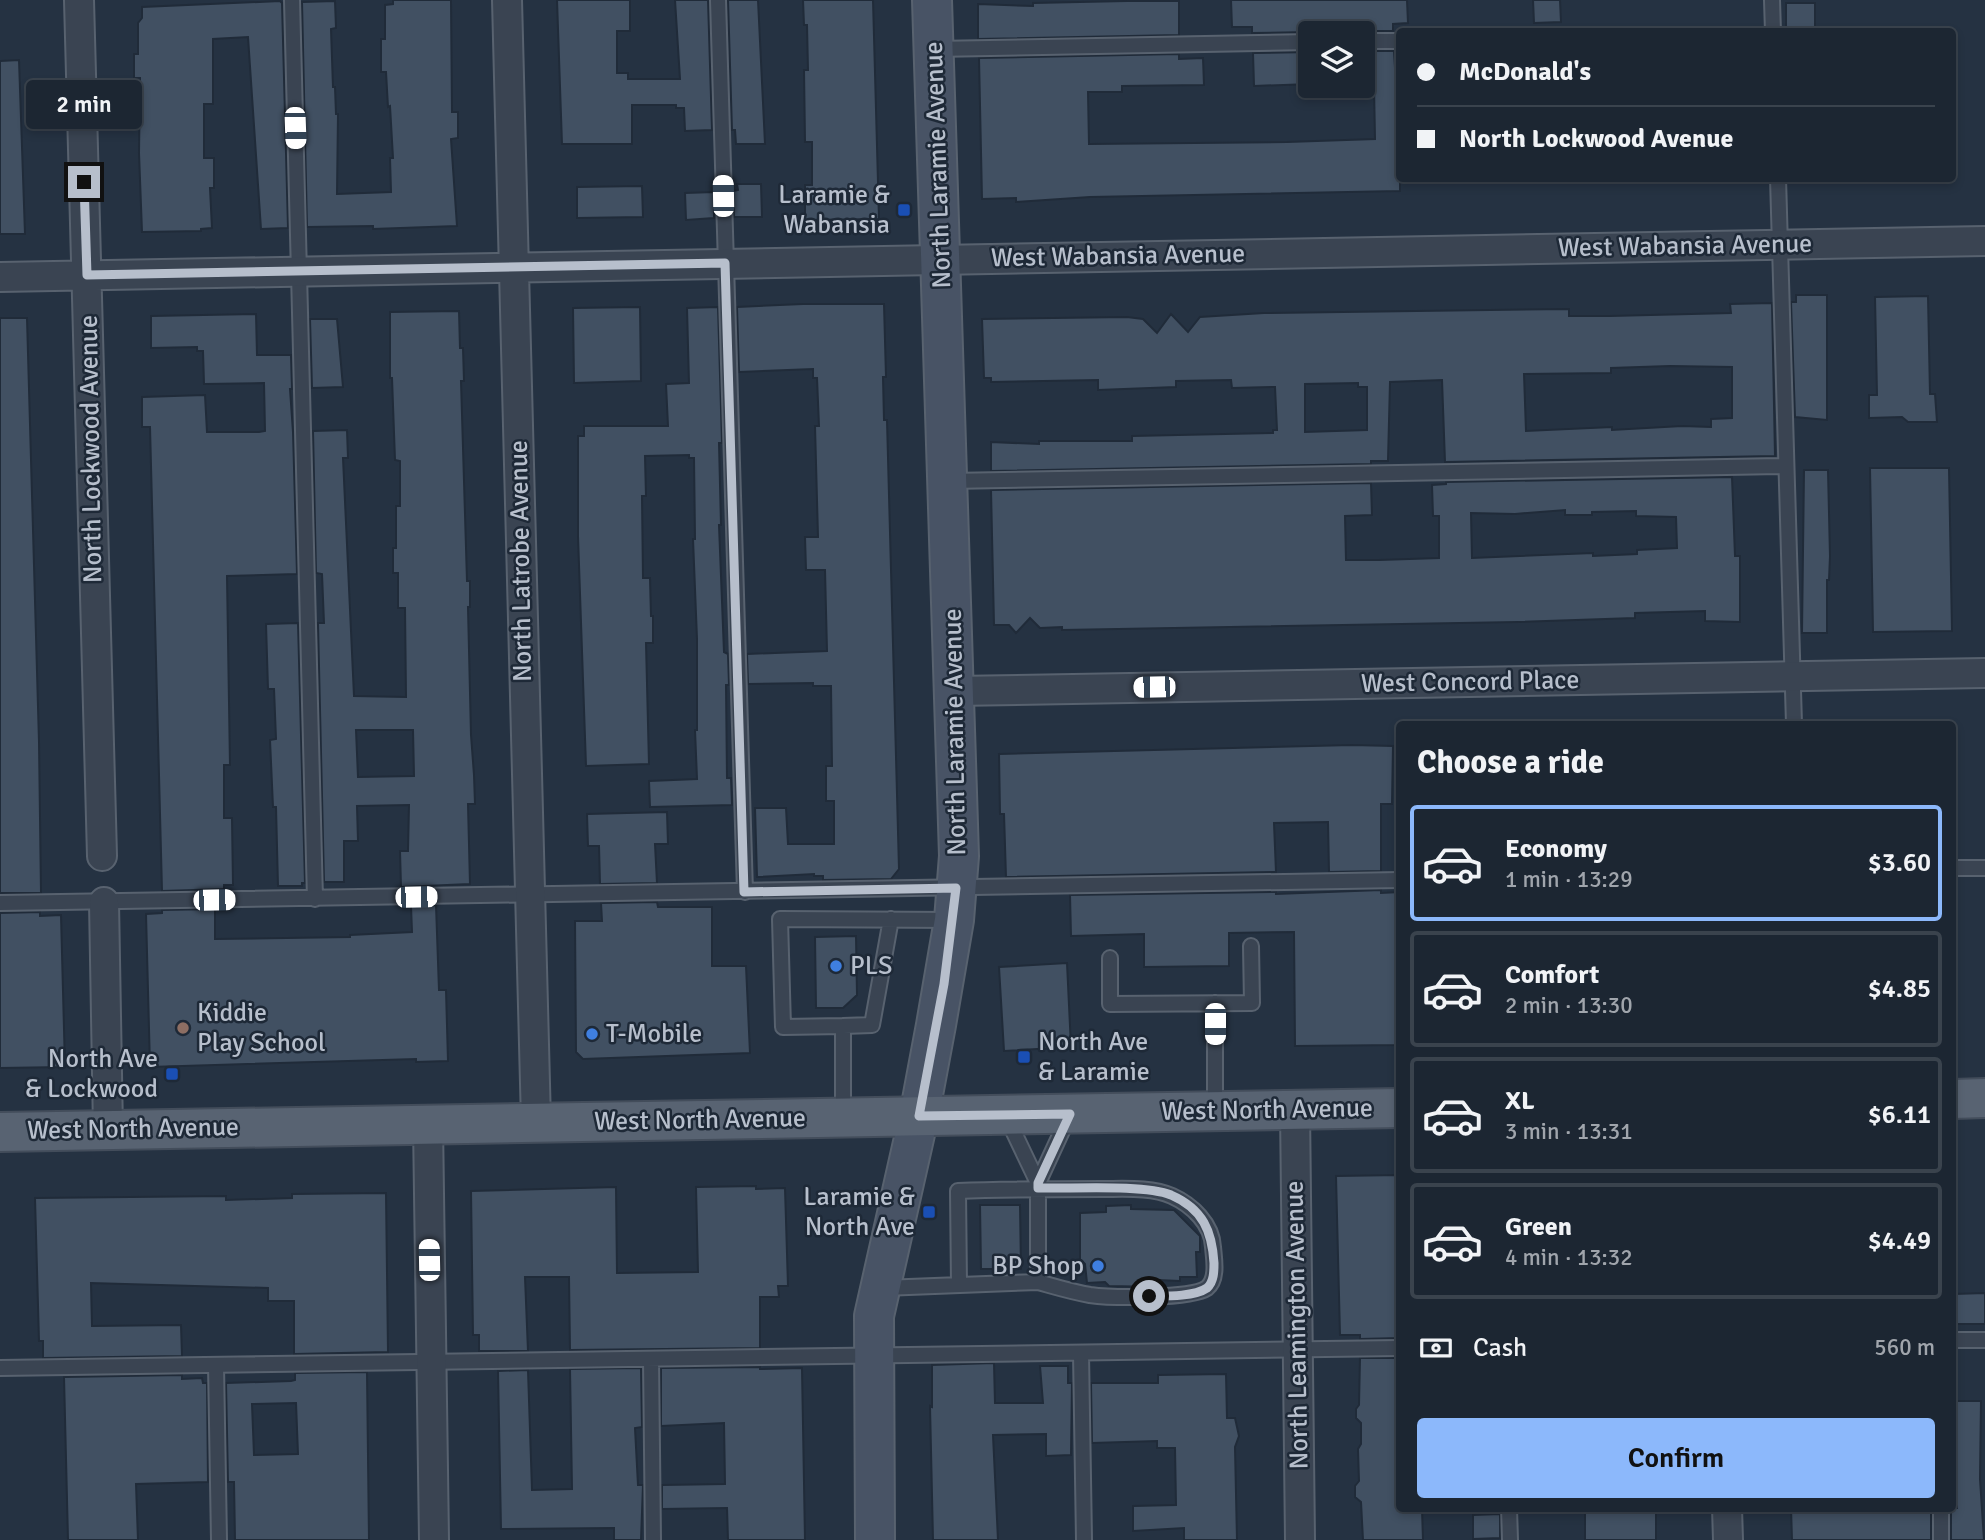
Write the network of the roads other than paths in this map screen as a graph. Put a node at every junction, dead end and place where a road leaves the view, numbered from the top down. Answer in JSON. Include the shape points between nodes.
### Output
{"nodes":[{"id":1,"x":79,"y":0,"type":"edge"},
{"id":2,"x":292,"y":0,"type":"edge"},
{"id":3,"x":507,"y":0,"type":"edge"},
{"id":4,"x":718,"y":0,"type":"edge"},
{"id":5,"x":932,"y":0,"type":"edge"},
{"id":6,"x":1772,"y":0,"type":"edge"},
{"id":7,"x":1773,"y":28,"type":"edge"},
{"id":8,"x":1396,"y":40,"type":"edge"},
{"id":9,"x":1375,"y":41,"type":"edge"},
{"id":10,"x":1298,"y":42,"type":"edge"},
{"id":11,"x":933,"y":50,"type":"junction"},
{"id":12,"x":1778,"y":182,"type":"edge"},
{"id":13,"x":1985,"y":241,"type":"edge"},
{"id":14,"x":1780,"y":244,"type":"junction"},
{"id":15,"x":942,"y":259,"type":"junction"},
{"id":16,"x":725,"y":263,"type":"junction"},
{"id":17,"x":514,"y":267,"type":"junction"},
{"id":18,"x":299,"y":271,"type":"junction"},
{"id":19,"x":87,"y":275,"type":"junction"},
{"id":20,"x":0,"y":277,"type":"edge"},
{"id":21,"x":1786,"y":466,"type":"junction"},
{"id":22,"x":948,"y":481,"type":"junction"},
{"id":23,"x":1985,"y":673,"type":"edge"},
{"id":24,"x":1793,"y":676,"type":"junction"},
{"id":25,"x":954,"y":691,"type":"junction"},
{"id":26,"x":1794,"y":721,"type":"edge"},
{"id":27,"x":102,"y":856,"type":"dead end"},
{"id":28,"x":1985,"y":867,"type":"edge"},
{"id":29,"x":1956,"y":868,"type":"edge"},
{"id":30,"x":1396,"y":880,"type":"edge"},
{"id":31,"x":744,"y":892,"type":"junction"},
{"id":32,"x":530,"y":895,"type":"junction"},
{"id":33,"x":315,"y":899,"type":"junction"},
{"id":34,"x":104,"y":902,"type":"junction"},
{"id":35,"x":0,"y":904,"type":"edge"},
{"id":36,"x":955,"y":904,"type":"junction"},
{"id":37,"x":891,"y":919,"type":"junction"},
{"id":38,"x":1251,"y":946,"type":"dead end"},
{"id":39,"x":1110,"y":958,"type":"dead end"},
{"id":40,"x":1215,"y":1003,"type":"junction"},
{"id":41,"x":843,"y":1026,"type":"junction"},
{"id":42,"x":1956,"y":1098,"type":"edge"},
{"id":43,"x":1985,"y":1098,"type":"edge"},
{"id":44,"x":1396,"y":1108,"type":"edge"},
{"id":45,"x":1215,"y":1110,"type":"junction"},
{"id":46,"x":1295,"y":1110,"type":"junction"},
{"id":47,"x":1070,"y":1114,"type":"junction"},
{"id":48,"x":1005,"y":1115,"type":"junction"},
{"id":49,"x":919,"y":1116,"type":"junction"},
{"id":50,"x":843,"y":1117,"type":"junction"},
{"id":51,"x":536,"y":1122,"type":"junction"},
{"id":52,"x":428,"y":1124,"type":"junction"},
{"id":53,"x":108,"y":1130,"type":"junction"},
{"id":54,"x":0,"y":1132,"type":"edge"},
{"id":55,"x":1038,"y":1186,"type":"junction"},
{"id":56,"x":1038,"y":1282,"type":"junction"},
{"id":57,"x":959,"y":1285,"type":"junction"},
{"id":58,"x":880,"y":1288,"type":"junction"},
{"id":59,"x":1956,"y":1340,"type":"edge"},
{"id":60,"x":1985,"y":1340,"type":"edge"},
{"id":61,"x":1396,"y":1348,"type":"edge"},
{"id":62,"x":1298,"y":1349,"type":"junction"},
{"id":63,"x":1081,"y":1353,"type":"junction"},
{"id":64,"x":873,"y":1355,"type":"junction"},
{"id":65,"x":651,"y":1359,"type":"junction"},
{"id":66,"x":431,"y":1362,"type":"junction"},
{"id":67,"x":216,"y":1365,"type":"junction"},
{"id":68,"x":0,"y":1368,"type":"edge"},
{"id":69,"x":1509,"y":1512,"type":"edge"},
{"id":70,"x":1727,"y":1512,"type":"edge"},
{"id":71,"x":1941,"y":1512,"type":"edge"},
{"id":72,"x":219,"y":1540,"type":"edge"},
{"id":73,"x":434,"y":1540,"type":"edge"},
{"id":74,"x":653,"y":1540,"type":"edge"},
{"id":75,"x":875,"y":1540,"type":"edge"},
{"id":76,"x":1084,"y":1540,"type":"edge"},
{"id":77,"x":1300,"y":1540,"type":"edge"},
{"id":78,"x":1510,"y":1540,"type":"edge"},
{"id":79,"x":1728,"y":1540,"type":"edge"},
{"id":80,"x":1941,"y":1540,"type":"edge"}],
"edges":[{"from":1,"to":19,"type":"street","name":"North Lockwood Avenue"},
{"from":2,"to":18,"type":"lane"},
{"from":3,"to":17,"type":"street","name":"North Latrobe Avenue"},
{"from":4,"to":16,"type":"lane"},
{"from":5,"to":11,"type":"street","name":"North Laramie Avenue"},
{"from":6,"to":7,"type":"lane"},
{"from":8,"to":9,"type":"lane"},
{"from":10,"to":11,"type":"lane"},
{"from":11,"to":15,"type":"street","name":"North Laramie Avenue"},
{"from":12,"to":14,"type":"lane"},
{"from":13,"to":14,"type":"street","name":"West Wabansia Avenue"},
{"from":14,"to":15,"type":"street","name":"West Wabansia Avenue"},
{"from":14,"to":21,"type":"lane"},
{"from":15,"to":16,"type":"street","name":"West Wabansia Avenue"},
{"from":15,"to":22,"type":"street","name":"North Laramie Avenue"},
{"from":16,"to":17,"type":"street","name":"West Wabansia Avenue"},
{"from":16,"to":31,"type":"lane"},
{"from":17,"to":18,"type":"street","name":"West Wabansia Avenue"},
{"from":17,"to":32,"type":"street","name":"North Latrobe Avenue"},
{"from":18,"to":19,"type":"street","name":"West Wabansia Avenue"},
{"from":18,"to":33,"type":"lane"},
{"from":19,"to":20,"type":"street","name":"West Wabansia Avenue"},
{"from":19,"to":27,"type":"street","name":"North Lockwood Avenue"},
{"from":21,"to":22,"type":"lane"},
{"from":21,"to":24,"type":"lane"},
{"from":22,"to":25,"type":"street","name":"North Laramie Avenue"},
{"from":23,"to":24,"type":"street","name":"West Concord Place"},
{"from":24,"to":25,"type":"street","name":"West Concord Place"},
{"from":24,"to":26,"type":"lane"},
{"from":25,"to":36,"type":"street","name":"North Laramie Avenue","via":[[959,856]]},
{"from":28,"to":29,"type":"lane"},
{"from":30,"to":36,"type":"lane"},
{"from":31,"to":32,"type":"lane"},
{"from":31,"to":36,"type":"lane"},
{"from":32,"to":33,"type":"lane"},
{"from":32,"to":51,"type":"street","name":"North Latrobe Avenue"},
{"from":33,"to":34,"type":"lane"},
{"from":34,"to":35,"type":"lane"},
{"from":34,"to":53,"type":"street"},
{"from":36,"to":37,"type":"lane"},
{"from":36,"to":49,"type":"street","name":"North Laramie Avenue"},
{"from":37,"to":41,"type":"lane","via":[[872,1025]]},
{"from":37,"to":41,"type":"lane","via":[[780,919],[783,1027]]},
{"from":38,"to":40,"type":"lane","via":[[1252,1003]]},
{"from":39,"to":40,"type":"lane","via":[[1111,1004]]},
{"from":40,"to":45,"type":"lane"},
{"from":41,"to":50,"type":"lane"},
{"from":42,"to":43,"type":"main road"},
{"from":44,"to":46,"type":"main road","name":"West North Avenue"},
{"from":45,"to":46,"type":"main road","name":"West North Avenue"},
{"from":45,"to":47,"type":"main road","name":"West North Avenue"},
{"from":46,"to":62,"type":"street","name":"North Leamington Avenue"},
{"from":47,"to":48,"type":"main road","name":"West North Avenue"},
{"from":47,"to":55,"type":"lane"},
{"from":48,"to":49,"type":"main road","name":"West North Avenue"},
{"from":48,"to":55,"type":"lane"},
{"from":49,"to":50,"type":"main road","name":"West North Avenue"},
{"from":49,"to":58,"type":"street","name":"North Laramie Avenue"},
{"from":50,"to":51,"type":"main road","name":"West North Avenue"},
{"from":51,"to":52,"type":"main road","name":"West North Avenue"},
{"from":52,"to":53,"type":"main road","name":"West North Avenue"},
{"from":52,"to":66,"type":"street"},
{"from":53,"to":54,"type":"main road","name":"West North Avenue"},
{"from":55,"to":56,"type":"lane"},
{"from":55,"to":56,"type":"lane","via":[[1136,1189],[1171,1195],[1208,1227],[1214,1272],[1206,1289],[1177,1296],[1094,1296]]},
{"from":55,"to":57,"type":"lane","via":[[958,1191]]},
{"from":56,"to":57,"type":"lane"},
{"from":57,"to":58,"type":"lane"},
{"from":58,"to":64,"type":"street","name":"North Laramie Avenue"},
{"from":59,"to":60,"type":"lane"},
{"from":61,"to":62,"type":"lane"},
{"from":62,"to":63,"type":"lane"},
{"from":62,"to":77,"type":"street","name":"North Leamington Avenue"},
{"from":63,"to":64,"type":"lane"},
{"from":63,"to":76,"type":"lane"},
{"from":64,"to":65,"type":"lane"},
{"from":64,"to":75,"type":"street","name":"North Laramie Avenue"},
{"from":65,"to":66,"type":"lane"},
{"from":65,"to":74,"type":"lane"},
{"from":66,"to":67,"type":"lane"},
{"from":66,"to":73,"type":"street"},
{"from":67,"to":68,"type":"lane"},
{"from":67,"to":72,"type":"lane"},
{"from":69,"to":78,"type":"lane"},
{"from":70,"to":79,"type":"street"},
{"from":71,"to":80,"type":"lane"}]}
